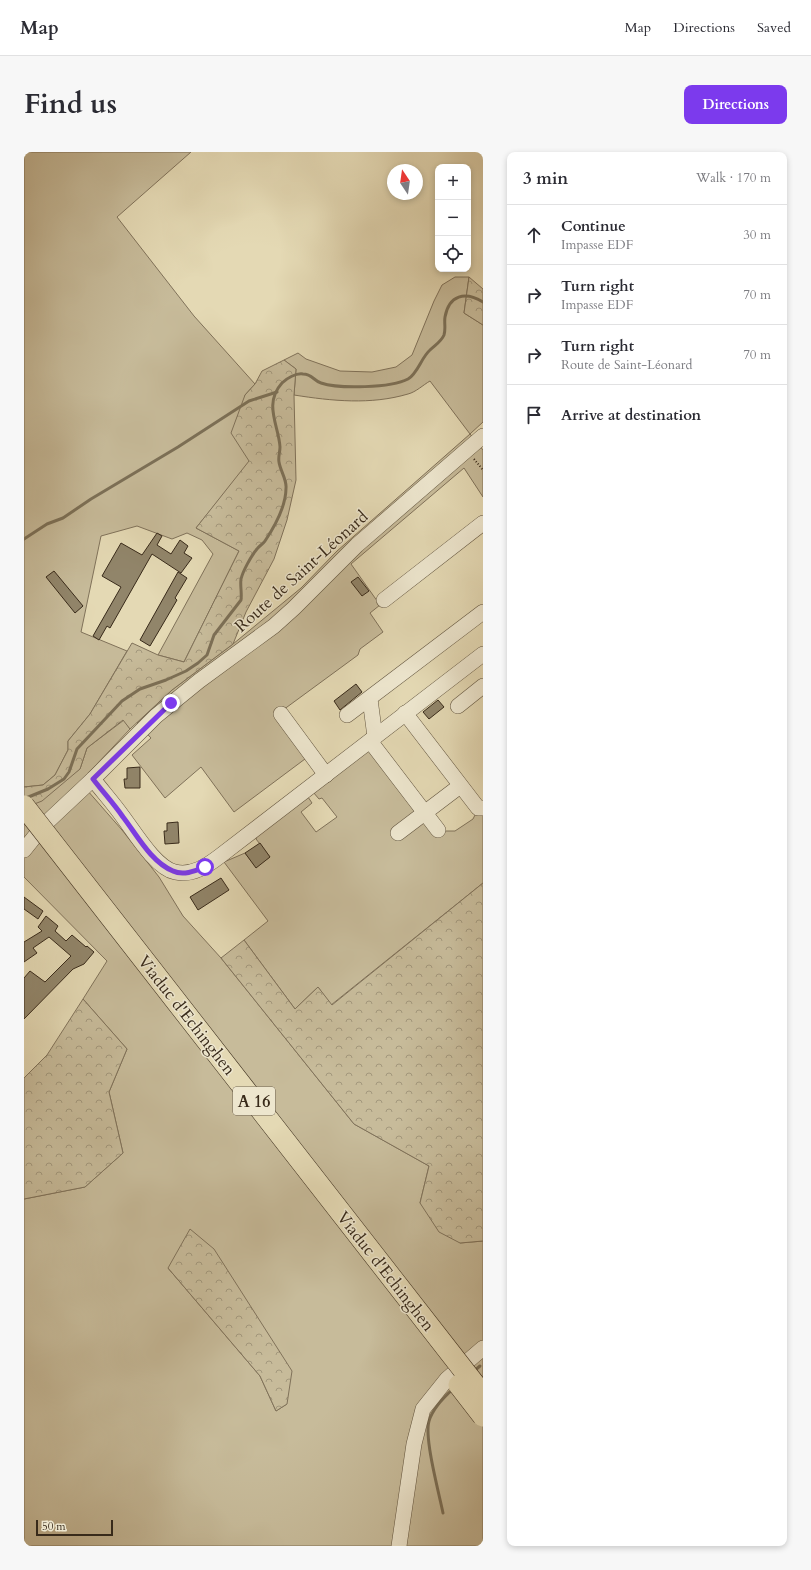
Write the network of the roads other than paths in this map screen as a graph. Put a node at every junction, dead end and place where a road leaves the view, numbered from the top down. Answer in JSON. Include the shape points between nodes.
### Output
{"nodes":[{"id":1,"x":483,"y":436,"type":"edge"},
{"id":2,"x":483,"y":523,"type":"edge"},
{"id":3,"x":384,"y":600,"type":"dead end"},
{"id":4,"x":483,"y":612,"type":"edge"},
{"id":5,"x":483,"y":654,"type":"edge"},
{"id":6,"x":483,"y":686,"type":"edge"},
{"id":7,"x":370,"y":699,"type":"junction"},
{"id":8,"x":458,"y":706,"type":"dead end"},
{"id":9,"x":405,"y":713,"type":"junction"},
{"id":10,"x":281,"y":714,"type":"dead end"},
{"id":11,"x":347,"y":715,"type":"dead end"},
{"id":12,"x":372,"y":739,"type":"junction"},
{"id":13,"x":326,"y":775,"type":"junction"},
{"id":14,"x":93,"y":779,"type":"junction"},
{"id":15,"x":460,"y":786,"type":"junction"},
{"id":16,"x":24,"y":806,"type":"edge"},
{"id":17,"x":483,"y":808,"type":"edge"},
{"id":18,"x":425,"y":812,"type":"junction"},
{"id":19,"x":24,"y":828,"type":"edge"},
{"id":20,"x":438,"y":830,"type":"dead end"},
{"id":21,"x":398,"y":833,"type":"dead end"},
{"id":22,"x":24,"y":850,"type":"edge"},
{"id":23,"x":483,"y":1348,"type":"edge"},
{"id":24,"x":483,"y":1395,"type":"edge"},
{"id":25,"x":483,"y":1416,"type":"edge"},
{"id":26,"x":399,"y":1546,"type":"edge"}],
"edges":[{"from":1,"to":14,"type":"street","name":"Route de Saint-Léonard","via":[[357,545],[274,626],[171,703]]},
{"from":2,"to":3,"type":"street"},
{"from":4,"to":7,"type":"street"},
{"from":5,"to":9,"type":"street"},
{"from":6,"to":8,"type":"street"},
{"from":7,"to":11,"type":"street"},
{"from":7,"to":12,"type":"street"},
{"from":9,"to":12,"type":"street"},
{"from":9,"to":15,"type":"street"},
{"from":10,"to":13,"type":"street"},
{"from":12,"to":13,"type":"street"},
{"from":12,"to":18,"type":"street"},
{"from":13,"to":14,"type":"street","via":[[205,867],[184,873],[174,872],[161,865]]},
{"from":14,"to":22,"type":"street","name":"Route de Saint-Léonard","via":[[44,825]]},
{"from":15,"to":17,"type":"street","via":[[478,808]]},
{"from":15,"to":18,"type":"street"},
{"from":16,"to":24,"type":"highway","name":"Viaduc d'Echinghen","number":"A 16","bridge":true},
{"from":18,"to":20,"type":"street"},
{"from":18,"to":21,"type":"street"},
{"from":19,"to":25,"type":"highway","name":"Viaduc d'Echinghen","number":"A 16","bridge":true},
{"from":23,"to":26,"type":"street","via":[[446,1379],[423,1409],[414,1444]]}]}
